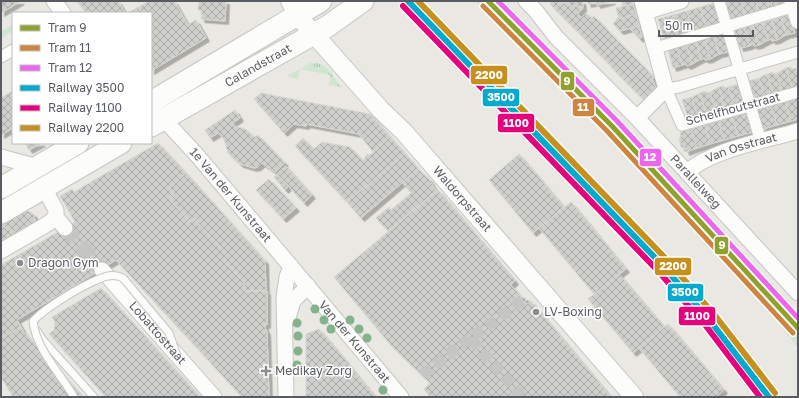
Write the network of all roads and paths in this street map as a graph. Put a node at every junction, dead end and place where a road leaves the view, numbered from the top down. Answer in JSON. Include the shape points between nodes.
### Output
{"nodes":[{"id":1,"x":54,"y":1,"type":"edge"},
{"id":2,"x":363,"y":1,"type":"edge"},
{"id":3,"x":526,"y":1,"type":"edge"},
{"id":4,"x":681,"y":1,"type":"edge"},
{"id":5,"x":719,"y":1,"type":"edge"},
{"id":6,"x":795,"y":4,"type":"edge"},
{"id":7,"x":306,"y":5,"type":"edge"},
{"id":8,"x":644,"y":6,"type":"edge"},
{"id":9,"x":62,"y":12,"type":"edge"},
{"id":10,"x":798,"y":21,"type":"edge"},
{"id":11,"x":727,"y":26,"type":"junction"},
{"id":12,"x":321,"y":30,"type":"junction"},
{"id":13,"x":656,"y":48,"type":"junction"},
{"id":14,"x":12,"y":51,"type":"edge"},
{"id":15,"x":798,"y":52,"type":"edge"},
{"id":16,"x":1,"y":57,"type":"edge"},
{"id":17,"x":740,"y":69,"type":"junction"},
{"id":18,"x":666,"y":89,"type":"junction"},
{"id":19,"x":798,"y":92,"type":"edge"},
{"id":20,"x":152,"y":101,"type":"edge"},
{"id":21,"x":751,"y":106,"type":"junction"},
{"id":22,"x":156,"y":117,"type":"edge"},
{"id":23,"x":636,"y":118,"type":"junction"},
{"id":24,"x":798,"y":131,"type":"edge"},
{"id":25,"x":761,"y":142,"type":"junction"},
{"id":26,"x":76,"y":144,"type":"edge"},
{"id":27,"x":119,"y":144,"type":"edge"},
{"id":28,"x":1,"y":157,"type":"edge"},
{"id":29,"x":38,"y":167,"type":"junction"},
{"id":30,"x":688,"y":172,"type":"junction"},
{"id":31,"x":5,"y":181,"type":"edge"},
{"id":32,"x":44,"y":188,"type":"junction"},
{"id":33,"x":1,"y":213,"type":"edge"},
{"id":34,"x":10,"y":242,"type":"edge"},
{"id":35,"x":291,"y":266,"type":"junction"},
{"id":36,"x":104,"y":273,"type":"joint"},
{"id":37,"x":795,"y":283,"type":"edge"},
{"id":38,"x":308,"y":286,"type":"junction"},
{"id":39,"x":285,"y":326,"type":"junction"},
{"id":40,"x":177,"y":356,"type":"junction"},
{"id":41,"x":74,"y":397,"type":"edge"},
{"id":42,"x":94,"y":397,"type":"edge"},
{"id":43,"x":214,"y":397,"type":"edge"},
{"id":44,"x":286,"y":397,"type":"edge"},
{"id":45,"x":401,"y":397,"type":"edge"},
{"id":46,"x":634,"y":397,"type":"edge"}],
"edges":[{"from":1,"to":9,"type":"street"},
{"from":2,"to":12,"type":"main road","name":"Calandstraat"},
{"from":3,"to":23,"type":"street","name":"Parallelweg","via":[[556,37]]},
{"from":4,"to":8,"type":"street"},
{"from":5,"to":11,"type":"street"},
{"from":6,"to":10,"type":"street"},
{"from":6,"to":11,"type":"street"},
{"from":7,"to":12,"type":"street","name":"Waldorpstraat"},
{"from":7,"to":20,"type":"main road","name":"Calandstraat"},
{"from":8,"to":13,"type":"street"},
{"from":11,"to":13,"type":"street"},
{"from":11,"to":17,"type":"street"},
{"from":12,"to":22,"type":"main road","name":"Calandstraat"},
{"from":12,"to":46,"type":"street","name":"Waldorpstraat","via":[[381,110],[404,132]]},
{"from":13,"to":18,"type":"street"},
{"from":14,"to":16,"type":"street"},
{"from":15,"to":17,"type":"street"},
{"from":17,"to":18,"type":"street"},
{"from":17,"to":21,"type":"street"},
{"from":18,"to":21,"type":"street","name":"Schelfhoutstraat","via":[[682,125]]},
{"from":18,"to":23,"type":"street"},
{"from":19,"to":21,"type":"street","name":"Schelfhoutstraat"},
{"from":21,"to":25,"type":"street"},
{"from":22,"to":35,"type":"street","name":"1e Van der Kunstraat"},
{"from":23,"to":30,"type":"street","name":"Parallelweg"},
{"from":24,"to":25,"type":"street","name":"Van Osstraat"},
{"from":25,"to":30,"type":"street","name":"Van Osstraat","via":[[713,156],[699,162]]},
{"from":26,"to":29,"type":"main road"},
{"from":27,"to":32,"type":"main road"},
{"from":28,"to":29,"type":"street"},
{"from":29,"to":31,"type":"main road"},
{"from":30,"to":37,"type":"street","name":"Parallelweg"},
{"from":32,"to":33,"type":"main road"},
{"from":32,"to":34,"type":"street","via":[[60,223]]},
{"from":35,"to":38,"type":"street","name":"1e Van der Kunstraat"},
{"from":35,"to":39,"type":"street","via":[[284,297]]},
{"from":36,"to":40,"type":"street","name":"Lobattostraat"},
{"from":36,"to":42,"type":"lane","via":[[36,320],[37,332],[42,339]]},
{"from":38,"to":39,"type":"street","via":[[293,301]]},
{"from":38,"to":45,"type":"street","name":"Van der Kunstraat"},
{"from":39,"to":44,"type":"street"},
{"from":40,"to":41,"type":"lane","bridge":true,"via":[[169,333],[123,278],[117,275],[99,278],[44,310],[33,321],[34,330],[43,347]]},
{"from":40,"to":43,"type":"street","name":"Lobattostraat"}]}
